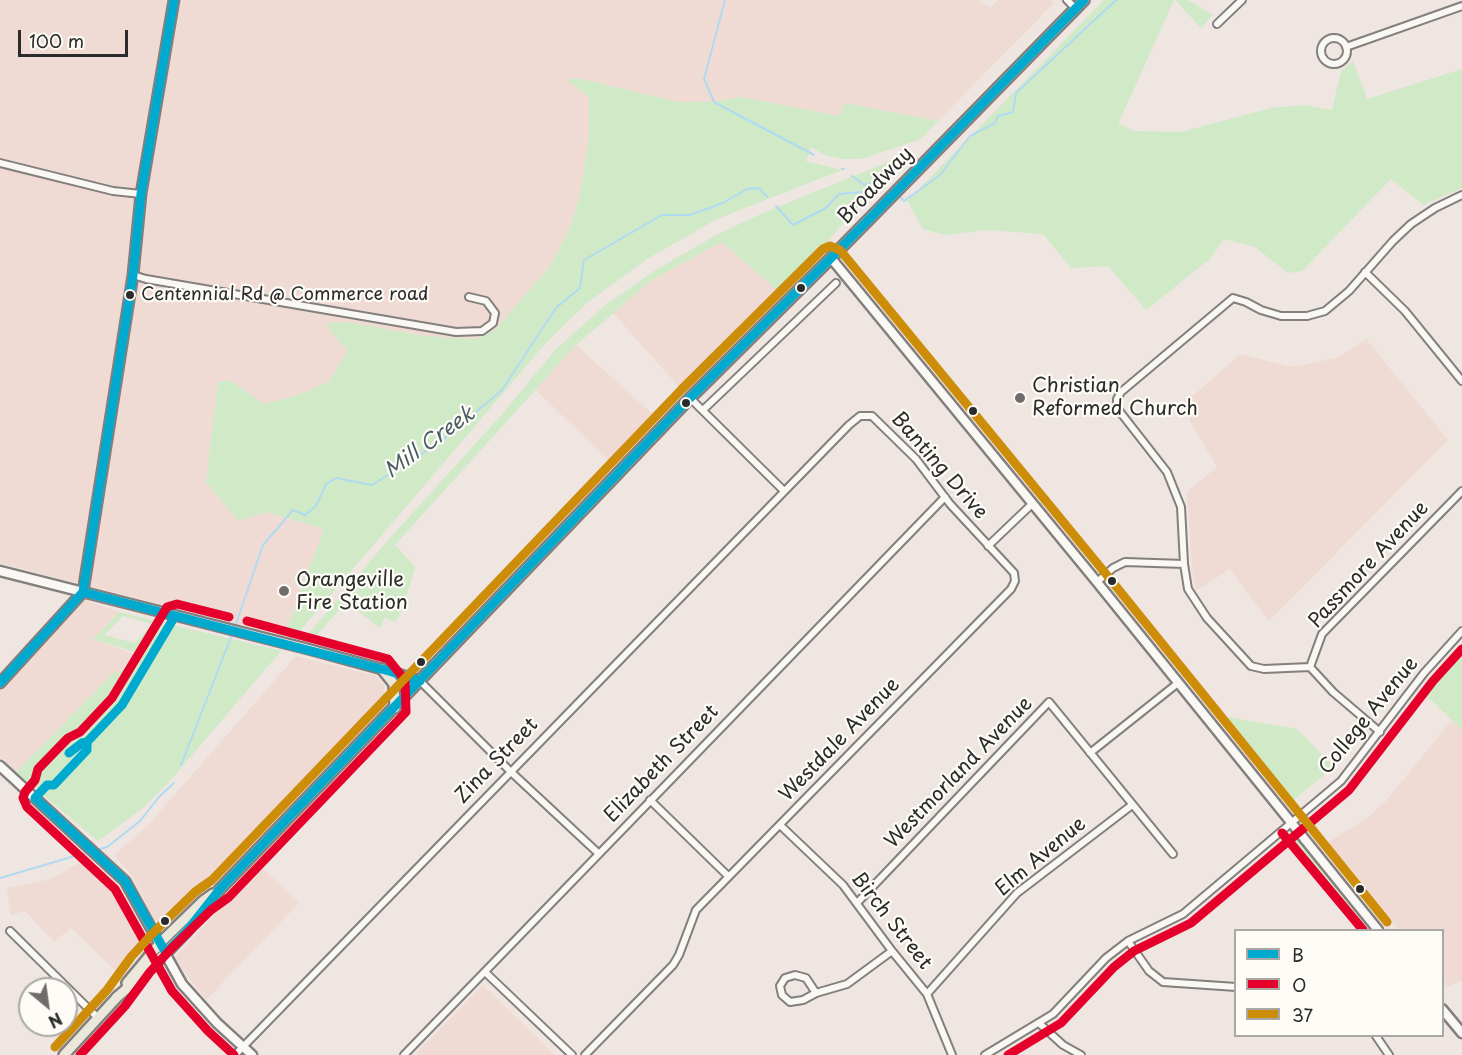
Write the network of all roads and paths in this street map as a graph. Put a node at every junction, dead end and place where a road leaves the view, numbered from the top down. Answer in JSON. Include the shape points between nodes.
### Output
{"nodes":[{"id":1,"x":174,"y":0,"type":"edge"},
{"id":2,"x":1067,"y":0,"type":"edge"},
{"id":3,"x":1084,"y":0,"type":"edge"},
{"id":4,"x":1242,"y":0,"type":"edge"},
{"id":5,"x":1462,"y":6,"type":"edge"},
{"id":6,"x":1076,"y":9,"type":"junction"},
{"id":7,"x":1217,"y":24,"type":"dead end"},
{"id":8,"x":1346,"y":47,"type":"junction"},
{"id":9,"x":0,"y":163,"type":"edge"},
{"id":10,"x":141,"y":194,"type":"junction"},
{"id":11,"x":1462,"y":195,"type":"edge"},
{"id":12,"x":831,"y":258,"type":"junction"},
{"id":13,"x":1365,"y":272,"type":"junction"},
{"id":14,"x":133,"y":275,"type":"junction"},
{"id":15,"x":836,"y":283,"type":"dead end"},
{"id":16,"x":469,"y":297,"type":"dead end"},
{"id":17,"x":1462,"y":381,"type":"edge"},
{"id":18,"x":690,"y":398,"type":"junction"},
{"id":19,"x":703,"y":410,"type":"junction"},
{"id":20,"x":784,"y":491,"type":"junction"},
{"id":21,"x":1462,"y":491,"type":"edge"},
{"id":22,"x":945,"y":497,"type":"junction"},
{"id":23,"x":1032,"y":504,"type":"junction"},
{"id":24,"x":987,"y":546,"type":"junction"},
{"id":25,"x":1184,"y":564,"type":"junction"},
{"id":26,"x":0,"y":571,"type":"edge"},
{"id":27,"x":1097,"y":582,"type":"junction"},
{"id":28,"x":83,"y":592,"type":"junction"},
{"id":29,"x":1462,"y":631,"type":"edge"},
{"id":30,"x":1310,"y":667,"type":"junction"},
{"id":31,"x":382,"y":669,"type":"junction"},
{"id":32,"x":420,"y":681,"type":"junction"},
{"id":33,"x":0,"y":683,"type":"edge"},
{"id":34,"x":1178,"y":683,"type":"junction"},
{"id":35,"x":395,"y":708,"type":"junction"},
{"id":36,"x":1380,"y":732,"type":"junction"},
{"id":37,"x":1090,"y":753,"type":"junction"},
{"id":38,"x":0,"y":766,"type":"edge"},
{"id":39,"x":510,"y":771,"type":"junction"},
{"id":40,"x":650,"y":800,"type":"junction"},
{"id":41,"x":1132,"y":805,"type":"junction"},
{"id":42,"x":780,"y":825,"type":"junction"},
{"id":43,"x":1291,"y":825,"type":"junction"},
{"id":44,"x":598,"y":853,"type":"junction"},
{"id":45,"x":1173,"y":854,"type":"dead end"},
{"id":46,"x":727,"y":875,"type":"junction"},
{"id":47,"x":220,"y":889,"type":"junction"},
{"id":48,"x":857,"y":903,"type":"junction"},
{"id":49,"x":1377,"y":929,"type":"edge"},
{"id":50,"x":10,"y":931,"type":"dead end"},
{"id":51,"x":1128,"y":941,"type":"junction"},
{"id":52,"x":161,"y":942,"type":"junction"},
{"id":53,"x":892,"y":951,"type":"junction"},
{"id":54,"x":166,"y":953,"type":"junction"},
{"id":55,"x":484,"y":972,"type":"junction"},
{"id":56,"x":1234,"y":987,"type":"edge"},
{"id":57,"x":816,"y":993,"type":"junction"},
{"id":58,"x":927,"y":994,"type":"junction"},
{"id":59,"x":116,"y":998,"type":"junction"},
{"id":60,"x":1444,"y":1010,"type":"edge"},
{"id":61,"x":98,"y":1018,"type":"junction"},
{"id":62,"x":1040,"y":1024,"type":"junction"},
{"id":63,"x":1462,"y":1033,"type":"edge"},
{"id":64,"x":1377,"y":1037,"type":"edge"},
{"id":65,"x":244,"y":1046,"type":"junction"},
{"id":66,"x":64,"y":1055,"type":"edge"},
{"id":67,"x":235,"y":1055,"type":"edge"},
{"id":68,"x":252,"y":1055,"type":"edge"},
{"id":69,"x":404,"y":1055,"type":"edge"},
{"id":70,"x":572,"y":1055,"type":"edge"},
{"id":71,"x":585,"y":1055,"type":"edge"},
{"id":72,"x":952,"y":1055,"type":"edge"},
{"id":73,"x":985,"y":1055,"type":"edge"},
{"id":74,"x":1081,"y":1055,"type":"edge"},
{"id":75,"x":1389,"y":1055,"type":"edge"}],
"edges":[{"from":1,"to":10,"type":"street"},
{"from":2,"to":6,"type":"street"},
{"from":3,"to":6,"type":"main road","name":"Broadway"},
{"from":4,"to":7,"type":"street"},
{"from":5,"to":8,"type":"street"},
{"from":6,"to":12,"type":"main road","name":"Broadway"},
{"from":8,"to":8,"type":"street","via":[[1342,40],[1328,39],[1322,46],[1322,56],[1336,63],[1345,57]]},
{"from":9,"to":10,"type":"street","via":[[112,191]]},
{"from":10,"to":14,"type":"street"},
{"from":11,"to":13,"type":"street","via":[[1411,224]]},
{"from":12,"to":18,"type":"main road","name":"Broadway"},
{"from":12,"to":23,"type":"street"},
{"from":13,"to":17,"type":"street","via":[[1405,311]]},
{"from":13,"to":25,"type":"street","via":[[1333,305],[1307,316],[1281,316],[1233,298],[1121,392],[1117,408],[1167,472],[1181,507]]},
{"from":14,"to":16,"type":"street","via":[[456,332],[482,331],[493,323],[495,313],[486,301]]},
{"from":14,"to":28,"type":"street"},
{"from":15,"to":19,"type":"street"},
{"from":18,"to":19,"type":"street"},
{"from":18,"to":32,"type":"main road","name":"Broadway"},
{"from":19,"to":20,"type":"street"},
{"from":20,"to":22,"type":"street","name":"Banting Drive","via":[[860,416],[872,416],[916,459]]},
{"from":20,"to":39,"type":"street","name":"Zina Street"},
{"from":21,"to":30,"type":"street","name":"Passmore Avenue","via":[[1322,634]]},
{"from":22,"to":24,"type":"street","name":"Banting Drive"},
{"from":22,"to":40,"type":"street","name":"Elizabeth Street"},
{"from":23,"to":24,"type":"street","name":"Banting Drive"},
{"from":23,"to":27,"type":"street"},
{"from":24,"to":42,"type":"street","name":"Westdale Avenue","via":[[1014,573],[1011,589]]},
{"from":25,"to":27,"type":"street","via":[[1125,562]]},
{"from":25,"to":30,"type":"street","via":[[1188,589],[1196,603],[1251,666]]},
{"from":26,"to":28,"type":"street"},
{"from":27,"to":34,"type":"street"},
{"from":28,"to":31,"type":"street"},
{"from":28,"to":33,"type":"street"},
{"from":29,"to":36,"type":"street","name":"College Avenue","via":[[1410,690]]},
{"from":30,"to":36,"type":"street"},
{"from":31,"to":32,"type":"street"},
{"from":31,"to":35,"type":"main road","via":[[394,684]]},
{"from":32,"to":35,"type":"main road","name":"Broadway"},
{"from":32,"to":39,"type":"street"},
{"from":34,"to":37,"type":"street"},
{"from":34,"to":43,"type":"street"},
{"from":35,"to":47,"type":"main road","name":"Broadway"},
{"from":36,"to":43,"type":"street","name":"College Avenue","via":[[1341,781]]},
{"from":37,"to":41,"type":"street","name":"Westmorland Avenue"},
{"from":37,"to":48,"type":"street","name":"Westmorland Avenue","via":[[1049,702]]},
{"from":38,"to":52,"type":"street","via":[[125,881]]},
{"from":39,"to":44,"type":"street"},
{"from":39,"to":65,"type":"street","name":"Zina Street"},
{"from":40,"to":44,"type":"street","name":"Elizabeth Street"},
{"from":40,"to":46,"type":"street"},
{"from":41,"to":45,"type":"street","name":"Westmorland Avenue"},
{"from":41,"to":58,"type":"street","name":"Elm Avenue","via":[[1017,893]]},
{"from":42,"to":46,"type":"street","name":"Westdale Avenue"},
{"from":42,"to":48,"type":"street","name":"Birch Street"},
{"from":43,"to":49,"type":"street"},
{"from":43,"to":51,"type":"street","name":"College Avenue","via":[[1184,914]]},
{"from":44,"to":55,"type":"street","name":"Elizabeth Street"},
{"from":46,"to":71,"type":"street","name":"Westdale Avenue","via":[[696,910],[673,965]]},
{"from":47,"to":52,"type":"main road","name":"Broadway"},
{"from":47,"to":54,"type":"main road","name":"Broadway"},
{"from":48,"to":53,"type":"street","name":"Birch Street"},
{"from":50,"to":61,"type":"street"},
{"from":51,"to":56,"type":"street","via":[[1149,971],[1163,982]]},
{"from":51,"to":62,"type":"street","name":"College Avenue"},
{"from":52,"to":54,"type":"street"},
{"from":52,"to":59,"type":"main road","name":"Broadway"},
{"from":53,"to":57,"type":"street","via":[[847,984]]},
{"from":53,"to":58,"type":"street","name":"Birch Street"},
{"from":54,"to":59,"type":"main road","name":"Broadway"},
{"from":54,"to":65,"type":"street","via":[[182,984]]},
{"from":55,"to":69,"type":"street","name":"Elizabeth Street"},
{"from":55,"to":70,"type":"street"},
{"from":57,"to":57,"type":"street","via":[[806,978],[795,975],[785,978],[780,986],[782,995],[790,1002]]},
{"from":58,"to":72,"type":"street","name":"Birch Street"},
{"from":59,"to":61,"type":"main road","name":"Broadway"},
{"from":60,"to":63,"type":"street"},
{"from":61,"to":66,"type":"main road","name":"Broadway"},
{"from":62,"to":73,"type":"street","name":"College Avenue"},
{"from":62,"to":74,"type":"street"},
{"from":64,"to":75,"type":"street"},
{"from":65,"to":67,"type":"street","name":"Zina Street"},
{"from":65,"to":68,"type":"street"}]}
